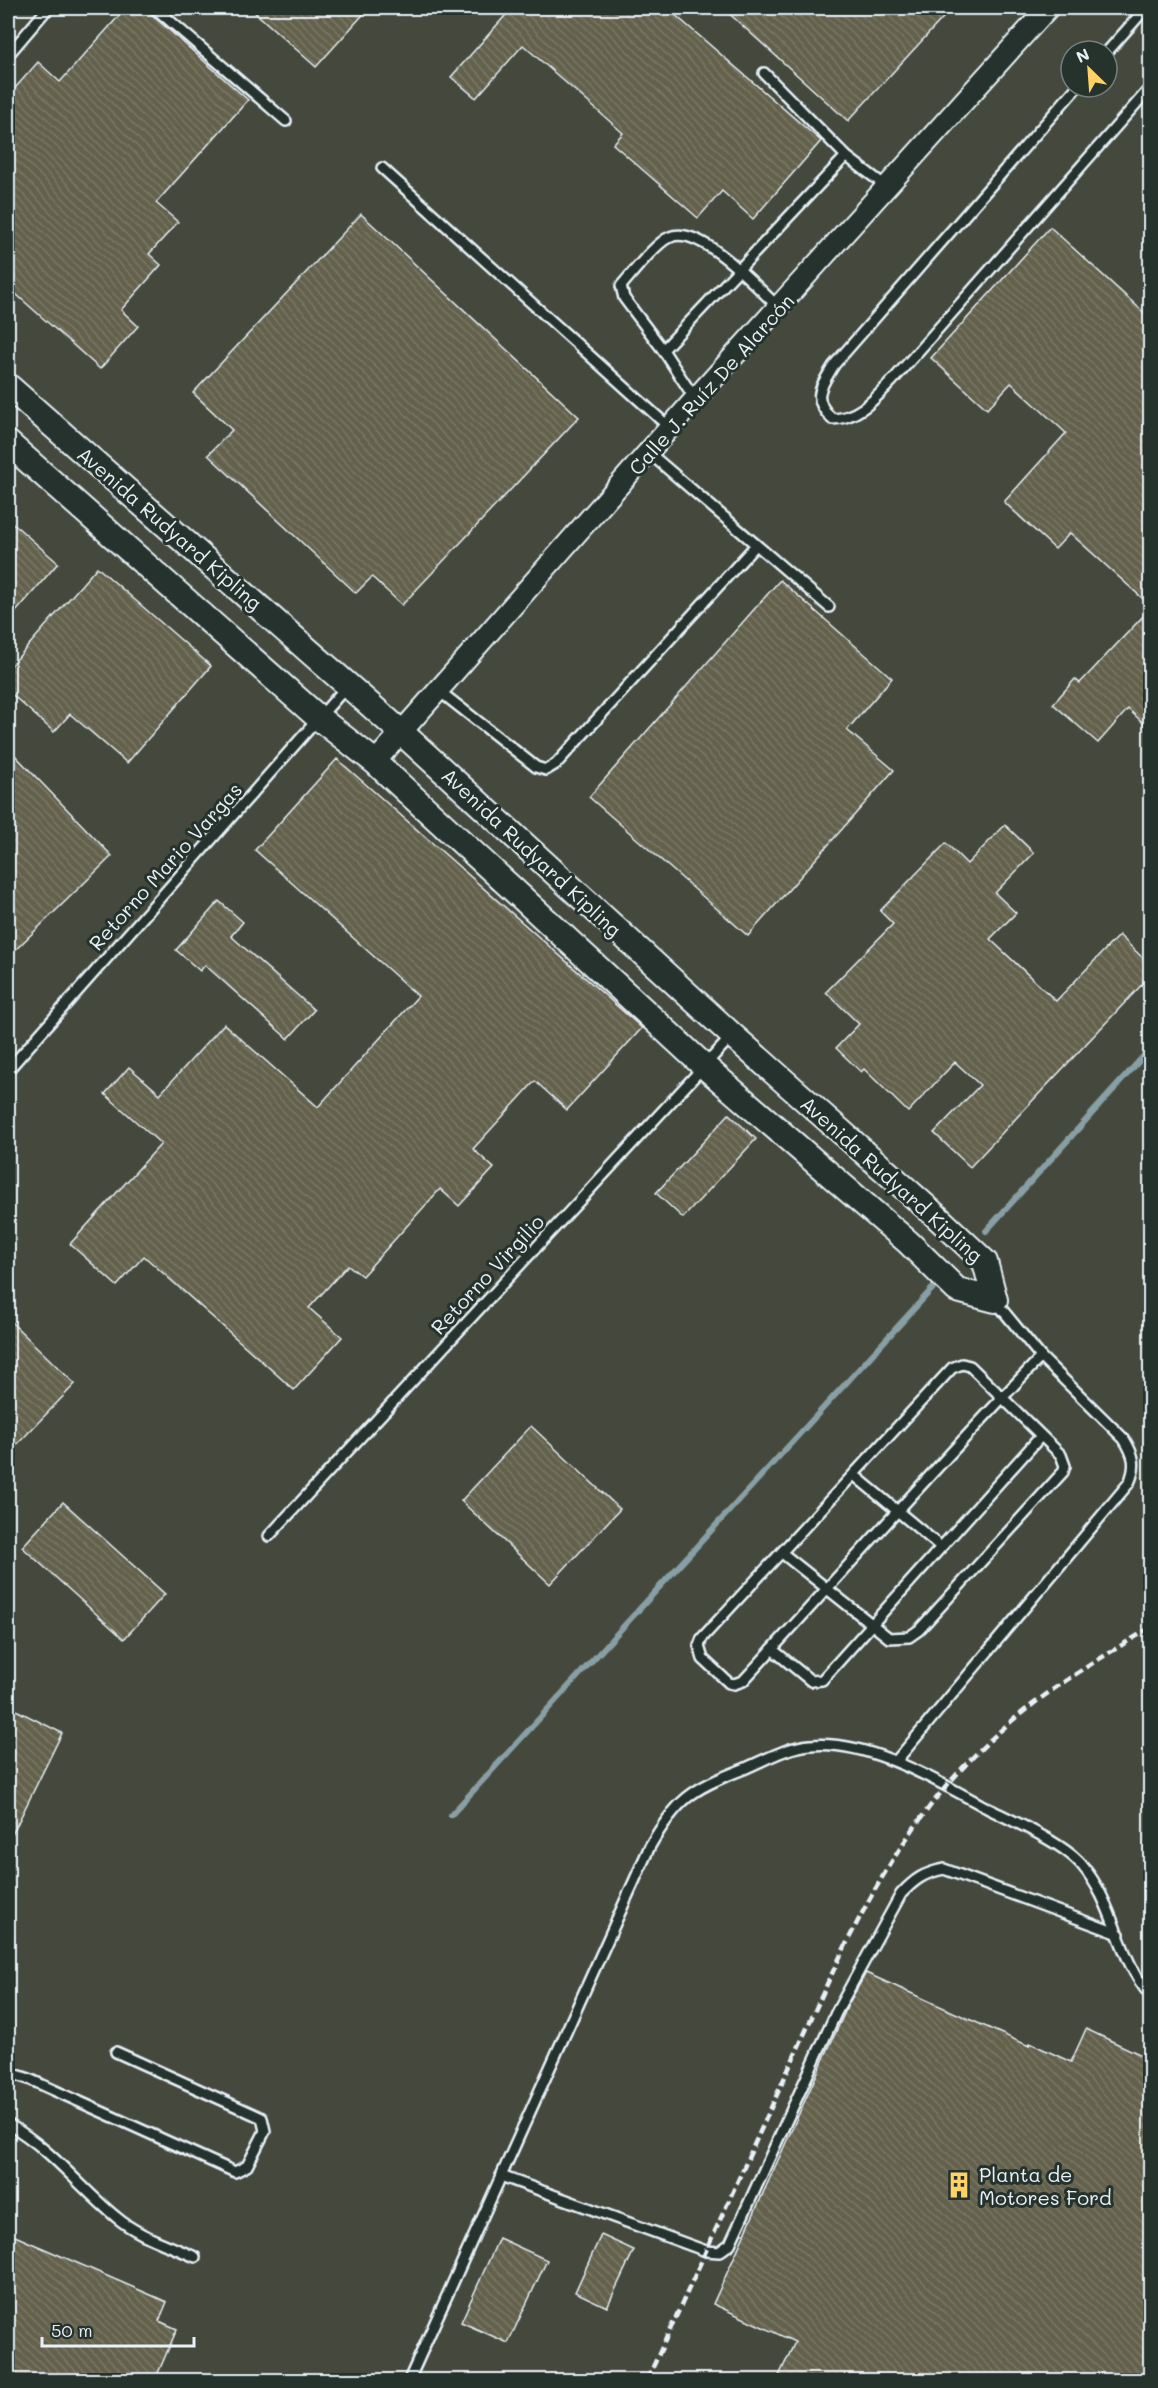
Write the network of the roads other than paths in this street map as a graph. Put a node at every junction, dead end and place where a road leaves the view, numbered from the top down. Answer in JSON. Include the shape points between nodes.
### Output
{"nodes":[{"id":1,"x":48,"y":8,"type":"edge"},
{"id":2,"x":155,"y":8,"type":"edge"},
{"id":3,"x":1048,"y":8,"type":"edge"},
{"id":4,"x":1146,"y":8,"type":"edge"},
{"id":5,"x":1119,"y":39,"type":"edge"},
{"id":6,"x":8,"y":55,"type":"edge"},
{"id":7,"x":764,"y":73,"type":"dead end"},
{"id":8,"x":1150,"y":88,"type":"edge"},
{"id":9,"x":1067,"y":99,"type":"edge"},
{"id":10,"x":286,"y":121,"type":"dead end"},
{"id":11,"x":846,"y":156,"type":"junction"},
{"id":12,"x":382,"y":168,"type":"dead end"},
{"id":13,"x":887,"y":187,"type":"junction"},
{"id":14,"x":738,"y":270,"type":"junction"},
{"id":15,"x":780,"y":308,"type":"junction"},
{"id":16,"x":663,"y":350,"type":"junction"},
{"id":17,"x":8,"y":386,"type":"edge"},
{"id":18,"x":695,"y":399,"type":"junction"},
{"id":19,"x":670,"y":428,"type":"junction"},
{"id":20,"x":8,"y":443,"type":"edge"},
{"id":21,"x":648,"y":452,"type":"junction"},
{"id":22,"x":756,"y":545,"type":"junction"},
{"id":23,"x":829,"y":607,"type":"dead end"},
{"id":24,"x":348,"y":685,"type":"junction"},
{"id":25,"x":438,"y":690,"type":"junction"},
{"id":26,"x":320,"y":719,"type":"junction"},
{"id":27,"x":402,"y":732,"type":"junction"},
{"id":28,"x":375,"y":762,"type":"junction"},
{"id":29,"x":732,"y":1035,"type":"junction"},
{"id":30,"x":704,"y":1066,"type":"junction"},
{"id":31,"x":8,"y":1070,"type":"edge"},
{"id":32,"x":934,"y":1214,"type":"junction"},
{"id":33,"x":908,"y":1242,"type":"junction"},
{"id":34,"x":995,"y":1300,"type":"junction"},
{"id":35,"x":1041,"y":1357,"type":"junction"},
{"id":36,"x":1002,"y":1397,"type":"junction"},
{"id":37,"x":1041,"y":1436,"type":"junction"},
{"id":38,"x":854,"y":1474,"type":"junction"},
{"id":39,"x":899,"y":1510,"type":"junction"},
{"id":40,"x":269,"y":1536,"type":"dead end"},
{"id":41,"x":941,"y":1547,"type":"junction"},
{"id":42,"x":782,"y":1553,"type":"junction"},
{"id":43,"x":827,"y":1590,"type":"junction"},
{"id":44,"x":871,"y":1625,"type":"junction"},
{"id":45,"x":772,"y":1649,"type":"junction"},
{"id":46,"x":897,"y":1760,"type":"junction"},
{"id":47,"x":1119,"y":1934,"type":"junction"},
{"id":48,"x":1150,"y":1995,"type":"edge"},
{"id":49,"x":116,"y":2052,"type":"dead end"},
{"id":50,"x":8,"y":2072,"type":"edge"},
{"id":51,"x":8,"y":2124,"type":"edge"},
{"id":52,"x":501,"y":2176,"type":"junction"},
{"id":53,"x":195,"y":2257,"type":"dead end"},
{"id":54,"x":409,"y":2380,"type":"edge"}],
"edges":[{"from":1,"to":6,"type":"lane"},
{"from":2,"to":10,"type":"lane"},
{"from":3,"to":13,"type":"street","name":"Calle J. Ruíz De Alarcón"},
{"from":4,"to":5,"type":"lane"},
{"from":7,"to":11,"type":"lane"},
{"from":8,"to":9,"type":"lane","via":[[893,380],[858,413],[832,420],[822,410],[819,399],[834,365]]},
{"from":11,"to":13,"type":"lane"},
{"from":11,"to":14,"type":"lane"},
{"from":12,"to":19,"type":"lane"},
{"from":13,"to":15,"type":"street","name":"Calle J. Ruíz De Alarcón"},
{"from":14,"to":15,"type":"lane"},
{"from":14,"to":16,"type":"lane"},
{"from":14,"to":16,"type":"lane","via":[[708,244],[676,236],[669,237],[636,270],[621,290]]},
{"from":15,"to":18,"type":"street","name":"Calle J. Ruíz De Alarcón"},
{"from":16,"to":18,"type":"lane"},
{"from":17,"to":24,"type":"street","name":"Avenida Rudyard Kipling"},
{"from":18,"to":19,"type":"street","name":"Calle J. Ruíz De Alarcón"},
{"from":19,"to":21,"type":"street","name":"Calle J. Ruíz De Alarcón"},
{"from":20,"to":26,"type":"street","name":"Avenida Rudyard Kipling"},
{"from":21,"to":22,"type":"lane"},
{"from":21,"to":25,"type":"street","name":"Calle J. Ruíz De Alarcón"},
{"from":22,"to":23,"type":"lane"},
{"from":22,"to":25,"type":"lane","via":[[556,764],[546,770],[536,767]]},
{"from":24,"to":26,"type":"lane","name":"Retorno Mario Vargas"},
{"from":24,"to":27,"type":"street","name":"Avenida Rudyard Kipling"},
{"from":25,"to":27,"type":"street","name":"Calle J. Ruíz De Alarcón"},
{"from":26,"to":28,"type":"street","name":"Avenida Rudyard Kipling"},
{"from":26,"to":31,"type":"lane","name":"Retorno Mario Vargas"},
{"from":27,"to":28,"type":"street","name":"Calle J. Ruíz De Alarcón"},
{"from":27,"to":29,"type":"street","name":"Avenida Rudyard Kipling"},
{"from":28,"to":30,"type":"street","name":"Avenida Rudyard Kipling"},
{"from":29,"to":30,"type":"lane","name":"Retorno Virgilio"},
{"from":29,"to":32,"type":"street","name":"Avenida Rudyard Kipling"},
{"from":30,"to":33,"type":"street","name":"Avenida Rudyard Kipling"},
{"from":30,"to":40,"type":"lane","name":"Retorno Virgilio"},
{"from":32,"to":33,"type":"street"},
{"from":32,"to":34,"type":"street","name":"Avenida Rudyard Kipling","via":[[985,1262]]},
{"from":33,"to":34,"type":"street","name":"Avenida Rudyard Kipling","via":[[957,1290]]},
{"from":34,"to":35,"type":"lane"},
{"from":35,"to":36,"type":"lane"},
{"from":35,"to":46,"type":"lane","via":[[1124,1439],[1134,1454],[1135,1470],[1129,1483]]},
{"from":36,"to":37,"type":"lane"},
{"from":36,"to":38,"type":"lane","via":[[970,1366],[956,1365]]},
{"from":36,"to":39,"type":"lane"},
{"from":37,"to":41,"type":"lane"},
{"from":37,"to":44,"type":"lane","via":[[1061,1455],[1063,1473],[920,1630],[909,1637],[889,1638]]},
{"from":38,"to":39,"type":"lane"},
{"from":38,"to":42,"type":"lane"},
{"from":39,"to":41,"type":"lane"},
{"from":39,"to":43,"type":"lane"},
{"from":41,"to":44,"type":"lane"},
{"from":42,"to":43,"type":"lane"},
{"from":42,"to":45,"type":"lane","via":[[702,1638],[699,1646],[703,1659],[734,1684],[743,1681]]},
{"from":43,"to":44,"type":"lane"},
{"from":43,"to":45,"type":"lane"},
{"from":44,"to":45,"type":"lane","via":[[818,1682],[811,1682]]},
{"from":46,"to":47,"type":"lane","via":[[1042,1837],[1079,1862],[1105,1900]]},
{"from":46,"to":52,"type":"lane","via":[[829,1744],[808,1745],[702,1786],[685,1797],[650,1846]]},
{"from":47,"to":48,"type":"lane","via":[[1133,1974]]},
{"from":47,"to":52,"type":"lane","via":[[944,1869],[925,1872],[914,1879],[901,1894],[836,2013],[730,2244],[719,2252],[706,2251]]},
{"from":49,"to":50,"type":"lane","via":[[262,2118],[265,2131],[247,2166],[234,2172]]},
{"from":51,"to":53,"type":"lane","via":[[55,2156],[77,2182],[127,2226]]},
{"from":52,"to":54,"type":"lane"}]}
